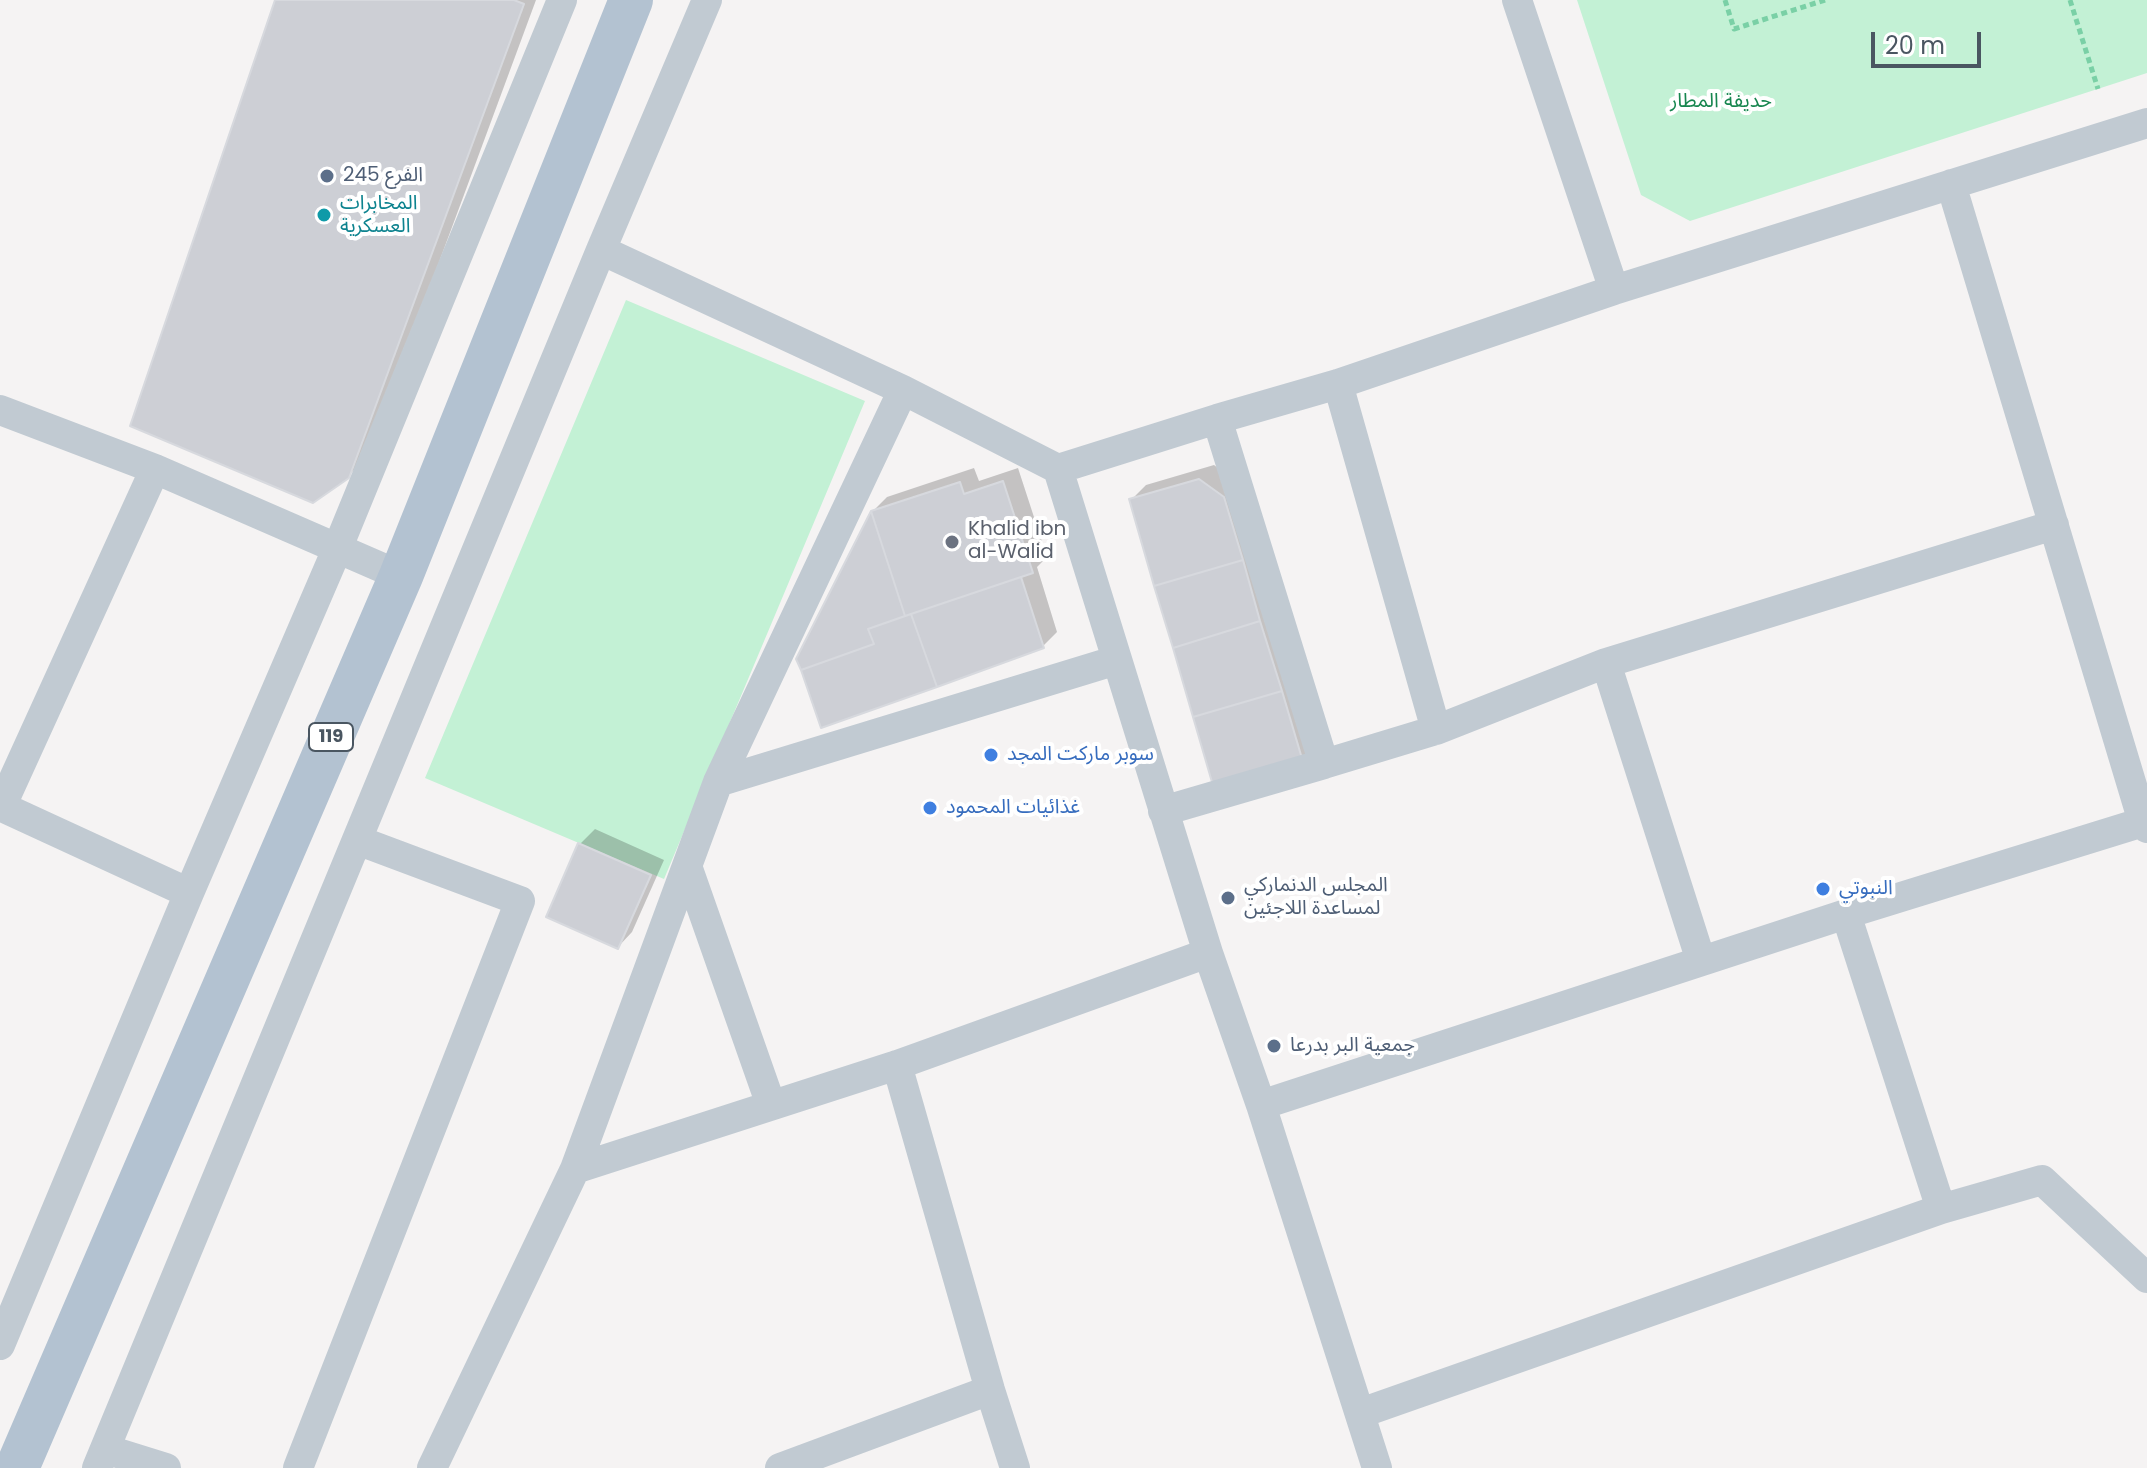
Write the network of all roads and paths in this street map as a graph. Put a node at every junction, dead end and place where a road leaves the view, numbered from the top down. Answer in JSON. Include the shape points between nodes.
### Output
{"nodes":[{"id":1,"x":562,"y":0,"type":"edge"},
{"id":2,"x":631,"y":0,"type":"edge"},
{"id":3,"x":707,"y":0,"type":"edge"},
{"id":4,"x":1517,"y":0,"type":"edge"},
{"id":5,"x":1725,"y":0,"type":"edge"},
{"id":6,"x":1825,"y":0,"type":"edge"},
{"id":7,"x":2070,"y":0,"type":"edge"},
{"id":8,"x":2098,"y":89,"type":"dead end"},
{"id":9,"x":2147,"y":123,"type":"edge"},
{"id":10,"x":1951,"y":184,"type":"junction"},
{"id":11,"x":601,"y":250,"type":"junction"},
{"id":12,"x":1614,"y":290,"type":"junction"},
{"id":13,"x":1338,"y":384,"type":"junction"},
{"id":14,"x":903,"y":390,"type":"junction"},
{"id":15,"x":0,"y":410,"type":"edge"},
{"id":16,"x":1217,"y":419,"type":"junction"},
{"id":17,"x":155,"y":469,"type":"junction"},
{"id":18,"x":1058,"y":469,"type":"junction"},
{"id":19,"x":2054,"y":525,"type":"junction"},
{"id":20,"x":338,"y":547,"type":"junction"},
{"id":21,"x":401,"y":576,"type":"junction"},
{"id":22,"x":1117,"y":660,"type":"junction"},
{"id":23,"x":1606,"y":663,"type":"junction"},
{"id":24,"x":1436,"y":730,"type":"junction"},
{"id":25,"x":1324,"y":764,"type":"junction"},
{"id":26,"x":718,"y":782,"type":"junction"},
{"id":27,"x":0,"y":806,"type":"edge"},
{"id":28,"x":1163,"y":811,"type":"junction"},
{"id":29,"x":2145,"y":825,"type":"edge"},
{"id":30,"x":357,"y":840,"type":"junction"},
{"id":31,"x":687,"y":866,"type":"junction"},
{"id":32,"x":189,"y":893,"type":"junction"},
{"id":33,"x":1846,"y":914,"type":"junction"},
{"id":34,"x":1208,"y":953,"type":"junction"},
{"id":35,"x":1701,"y":961,"type":"junction"},
{"id":36,"x":897,"y":1065,"type":"junction"},
{"id":37,"x":771,"y":1105,"type":"junction"},
{"id":38,"x":1261,"y":1105,"type":"junction"},
{"id":39,"x":575,"y":1169,"type":"junction"},
{"id":40,"x":1941,"y":1209,"type":"junction"},
{"id":41,"x":2147,"y":1278,"type":"edge"},
{"id":42,"x":0,"y":1345,"type":"edge"},
{"id":43,"x":990,"y":1390,"type":"junction"},
{"id":44,"x":1361,"y":1413,"type":"junction"},
{"id":45,"x":13,"y":1456,"type":"edge"},
{"id":46,"x":101,"y":1458,"type":"edge"},
{"id":47,"x":166,"y":1468,"type":"edge"},
{"id":48,"x":298,"y":1468,"type":"edge"},
{"id":49,"x":432,"y":1468,"type":"edge"},
{"id":50,"x":780,"y":1468,"type":"edge"},
{"id":51,"x":1015,"y":1468,"type":"edge"},
{"id":52,"x":1377,"y":1468,"type":"edge"}],
"edges":[{"from":1,"to":20,"type":"street"},
{"from":2,"to":21,"type":"main road","number":"119"},
{"from":3,"to":11,"type":"street"},
{"from":4,"to":12,"type":"street"},
{"from":5,"to":6,"type":"path","via":[[1734,29]]},
{"from":7,"to":8,"type":"path"},
{"from":9,"to":10,"type":"street"},
{"from":10,"to":12,"type":"street"},
{"from":10,"to":19,"type":"street"},
{"from":11,"to":14,"type":"street"},
{"from":11,"to":30,"type":"street"},
{"from":12,"to":13,"type":"street"},
{"from":13,"to":16,"type":"street"},
{"from":13,"to":24,"type":"street"},
{"from":14,"to":18,"type":"street"},
{"from":14,"to":26,"type":"street"},
{"from":15,"to":17,"type":"street"},
{"from":16,"to":18,"type":"street"},
{"from":16,"to":25,"type":"street"},
{"from":17,"to":20,"type":"street"},
{"from":17,"to":27,"type":"street"},
{"from":18,"to":22,"type":"street"},
{"from":19,"to":23,"type":"street"},
{"from":19,"to":29,"type":"street"},
{"from":20,"to":21,"type":"street"},
{"from":20,"to":32,"type":"street"},
{"from":21,"to":45,"type":"main road","number":"119"},
{"from":22,"to":26,"type":"street"},
{"from":22,"to":28,"type":"street"},
{"from":23,"to":24,"type":"street"},
{"from":23,"to":35,"type":"street"},
{"from":24,"to":25,"type":"street"},
{"from":25,"to":28,"type":"street"},
{"from":26,"to":31,"type":"street"},
{"from":27,"to":32,"type":"street"},
{"from":28,"to":34,"type":"street"},
{"from":29,"to":33,"type":"street"},
{"from":30,"to":46,"type":"street"},
{"from":30,"to":48,"type":"street","via":[[520,901]]},
{"from":31,"to":37,"type":"street"},
{"from":31,"to":39,"type":"street"},
{"from":32,"to":42,"type":"street"},
{"from":33,"to":35,"type":"street"},
{"from":33,"to":40,"type":"street"},
{"from":34,"to":36,"type":"street"},
{"from":34,"to":38,"type":"street"},
{"from":35,"to":38,"type":"street"},
{"from":36,"to":37,"type":"street"},
{"from":36,"to":43,"type":"street"},
{"from":37,"to":39,"type":"street"},
{"from":38,"to":44,"type":"street"},
{"from":39,"to":49,"type":"street"},
{"from":40,"to":41,"type":"street","via":[[2042,1180]]},
{"from":40,"to":44,"type":"street"},
{"from":43,"to":50,"type":"street"},
{"from":43,"to":51,"type":"street"},
{"from":44,"to":52,"type":"street"},
{"from":46,"to":47,"type":"street"}]}
